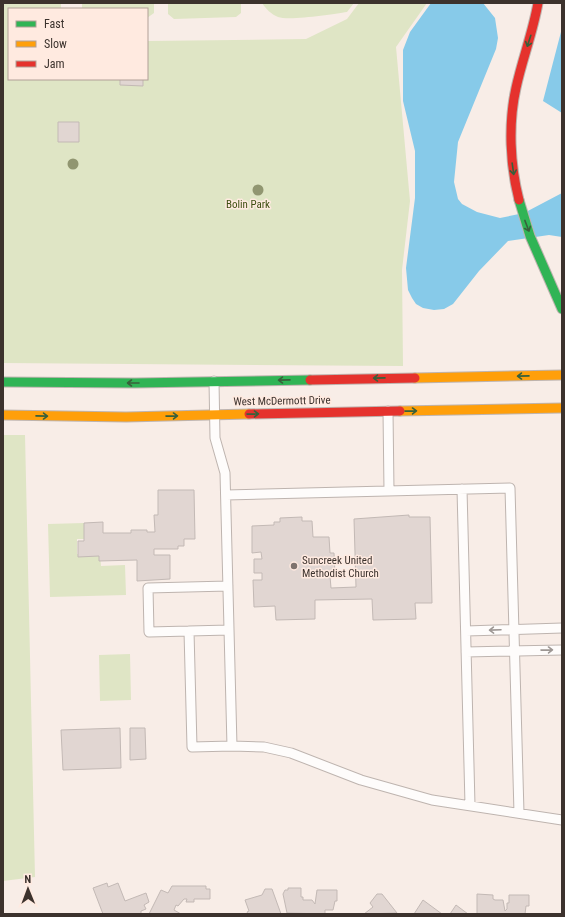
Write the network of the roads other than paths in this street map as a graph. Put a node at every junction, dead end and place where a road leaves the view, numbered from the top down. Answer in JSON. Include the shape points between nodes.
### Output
{"nodes":[{"id":1,"x":538,"y":3,"type":"edge"},
{"id":2,"x":562,"y":309,"type":"edge"},
{"id":3,"x":562,"y":375,"type":"edge"},
{"id":4,"x":214,"y":381,"type":"junction"},
{"id":5,"x":3,"y":382,"type":"edge"},
{"id":6,"x":562,"y":408,"type":"edge"},
{"id":7,"x":388,"y":412,"type":"junction"},
{"id":8,"x":3,"y":415,"type":"edge"},
{"id":9,"x":214,"y":415,"type":"junction"},
{"id":10,"x":462,"y":489,"type":"junction"},
{"id":11,"x":389,"y":491,"type":"junction"},
{"id":12,"x":226,"y":495,"type":"junction"},
{"id":13,"x":228,"y":586,"type":"junction"},
{"id":14,"x":562,"y":628,"type":"edge"},
{"id":15,"x":229,"y":630,"type":"junction"},
{"id":16,"x":514,"y":630,"type":"junction"},
{"id":17,"x":188,"y":631,"type":"junction"},
{"id":18,"x":466,"y":631,"type":"junction"},
{"id":19,"x":562,"y":650,"type":"edge"},
{"id":20,"x":514,"y":651,"type":"junction"},
{"id":21,"x":466,"y":652,"type":"junction"},
{"id":22,"x":232,"y":746,"type":"junction"},
{"id":23,"x":470,"y":805,"type":"junction"},
{"id":24,"x":519,"y":813,"type":"junction"},
{"id":25,"x":562,"y":820,"type":"edge"}],
"edges":[{"from":1,"to":2,"type":"main road","one_way":true,"via":[[519,74],[512,116],[512,154],[519,200],[527,226]]},
{"from":3,"to":4,"type":"main road","name":"West McDermott Drive","one_way":true},
{"from":4,"to":5,"type":"main road","name":"West McDermott Drive","one_way":true},
{"from":4,"to":9,"type":"lane"},
{"from":7,"to":6,"type":"main road","name":"West McDermott Drive","one_way":true},
{"from":9,"to":7,"type":"main road","name":"West McDermott Drive","one_way":true},
{"from":7,"to":11,"type":"lane"},
{"from":8,"to":9,"type":"main road","name":"West McDermott Drive","one_way":true},
{"from":9,"to":12,"type":"lane","via":[[215,438],[225,473]]},
{"from":10,"to":11,"type":"lane"},
{"from":10,"to":16,"type":"lane","via":[[510,488]]},
{"from":10,"to":18,"type":"lane"},
{"from":11,"to":12,"type":"lane"},
{"from":12,"to":13,"type":"lane"},
{"from":13,"to":15,"type":"lane"},
{"from":13,"to":17,"type":"lane","via":[[148,588],[149,632]]},
{"from":14,"to":16,"type":"lane"},
{"from":15,"to":17,"type":"lane"},
{"from":15,"to":22,"type":"lane"},
{"from":16,"to":18,"type":"lane","one_way":true},
{"from":16,"to":20,"type":"lane"},
{"from":17,"to":22,"type":"lane","via":[[192,747]]},
{"from":18,"to":21,"type":"lane"},
{"from":20,"to":19,"type":"lane","one_way":true},
{"from":20,"to":21,"type":"lane"},
{"from":20,"to":24,"type":"lane"},
{"from":21,"to":23,"type":"lane"},
{"from":22,"to":23,"type":"lane","via":[[264,747],[291,753],[361,780],[398,791],[432,800]]},
{"from":23,"to":24,"type":"lane"},
{"from":24,"to":25,"type":"lane"}]}
